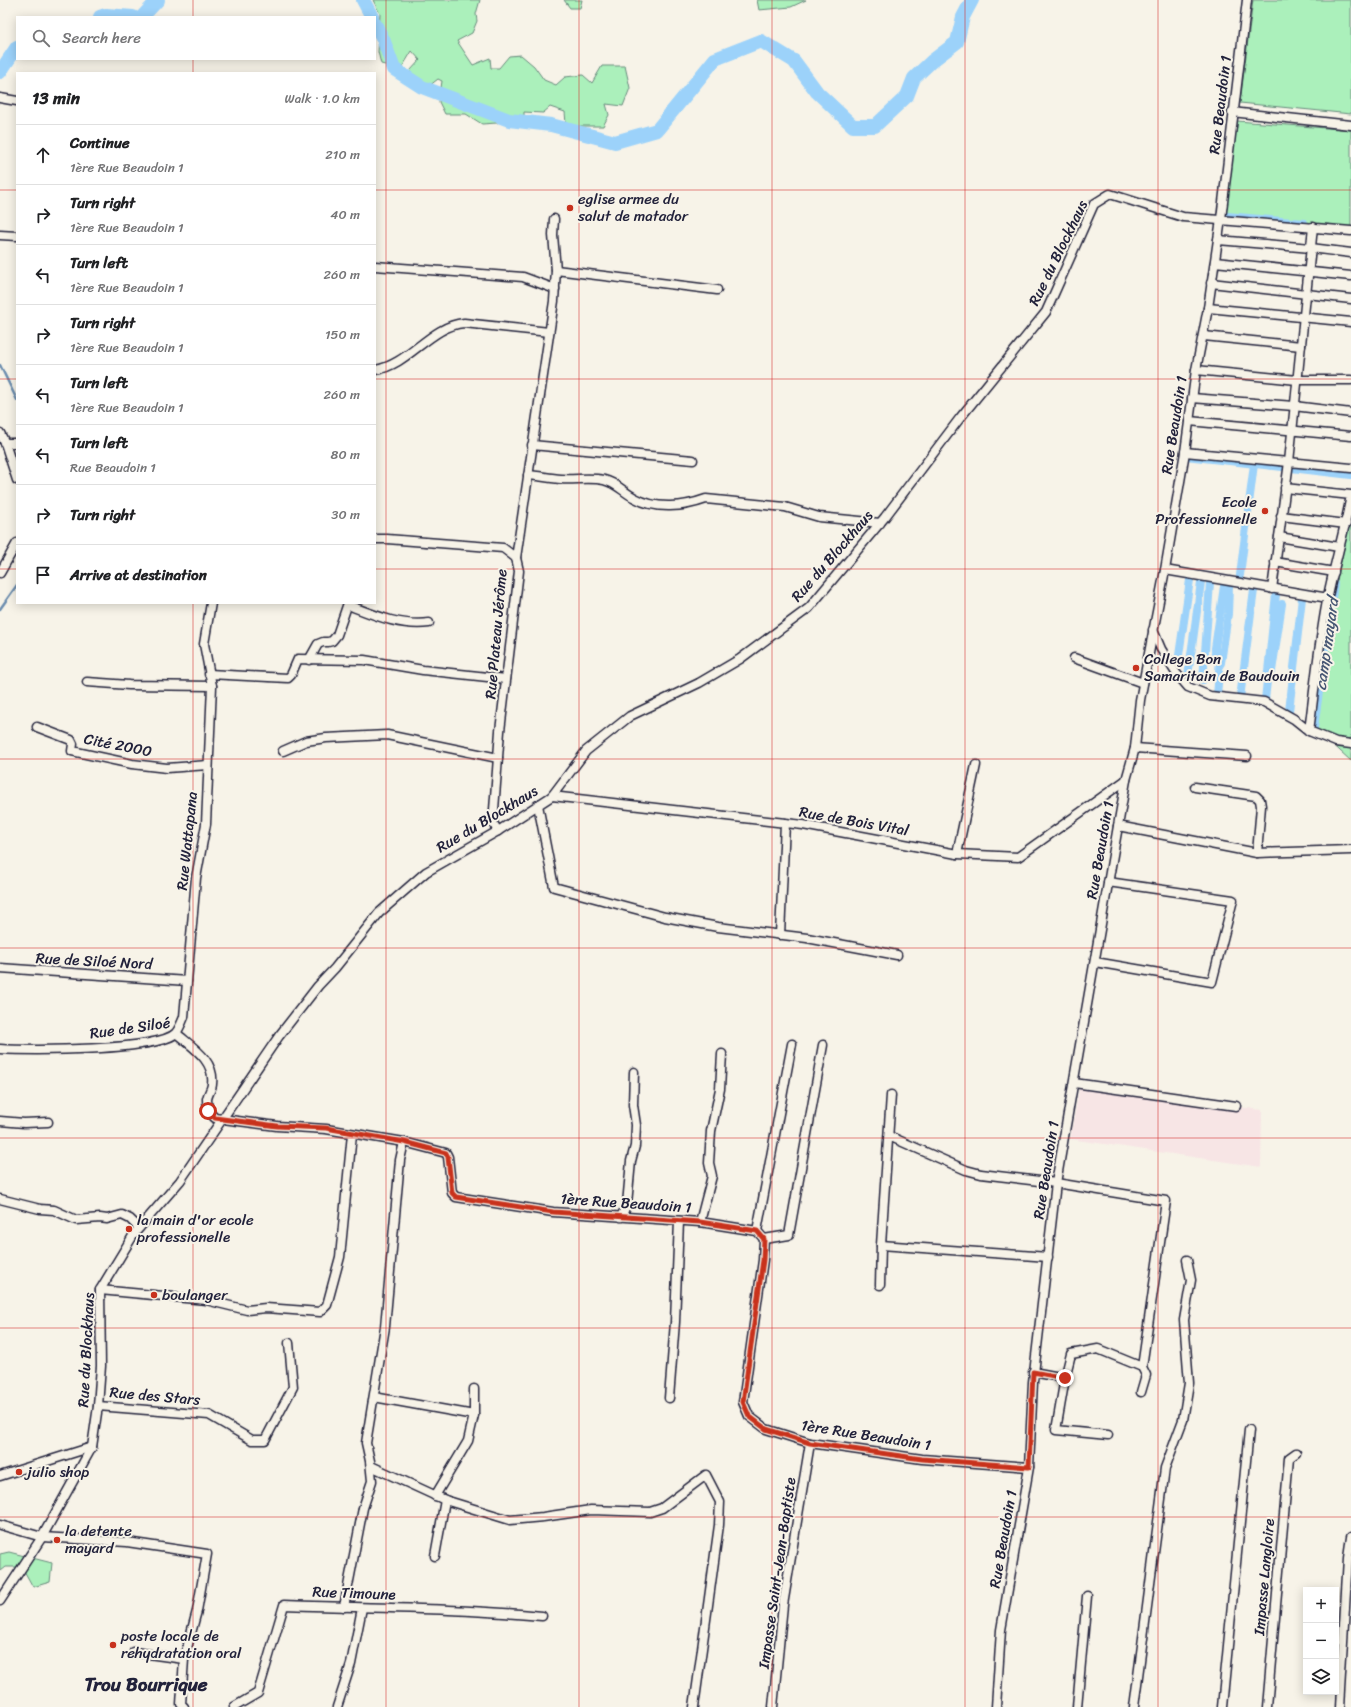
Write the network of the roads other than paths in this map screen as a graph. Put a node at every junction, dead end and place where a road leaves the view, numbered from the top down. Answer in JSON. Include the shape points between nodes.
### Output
{"nodes":[{"id":1,"x":1247,"y":0,"type":"edge"},
{"id":2,"x":0,"y":98,"type":"edge"},
{"id":3,"x":16,"y":101,"type":"edge"},
{"id":4,"x":1232,"y":112,"type":"junction"},
{"id":5,"x":1351,"y":125,"type":"edge"},
{"id":6,"x":554,"y":219,"type":"dead end"},
{"id":7,"x":1221,"y":219,"type":"junction"},
{"id":8,"x":1313,"y":227,"type":"junction"},
{"id":9,"x":1351,"y":231,"type":"edge"},
{"id":10,"x":0,"y":235,"type":"edge"},
{"id":11,"x":16,"y":236,"type":"edge"},
{"id":12,"x":1218,"y":240,"type":"junction"},
{"id":13,"x":1311,"y":248,"type":"junction"},
{"id":14,"x":1351,"y":252,"type":"edge"},
{"id":15,"x":1215,"y":262,"type":"junction"},
{"id":16,"x":376,"y":266,"type":"edge"},
{"id":17,"x":556,"y":270,"type":"junction"},
{"id":18,"x":1308,"y":272,"type":"junction"},
{"id":19,"x":1351,"y":276,"type":"edge"},
{"id":20,"x":1211,"y":284,"type":"junction"},
{"id":21,"x":555,"y":289,"type":"junction"},
{"id":22,"x":717,"y":290,"type":"dead end"},
{"id":23,"x":1306,"y":294,"type":"junction"},
{"id":24,"x":1351,"y":299,"type":"edge"},
{"id":25,"x":1208,"y":308,"type":"junction"},
{"id":26,"x":1304,"y":317,"type":"junction"},
{"id":27,"x":1351,"y":322,"type":"edge"},
{"id":28,"x":549,"y":332,"type":"junction"},
{"id":29,"x":1204,"y":336,"type":"junction"},
{"id":30,"x":1301,"y":346,"type":"junction"},
{"id":31,"x":376,"y":370,"type":"edge"},
{"id":32,"x":1196,"y":370,"type":"junction"},
{"id":33,"x":1297,"y":380,"type":"junction"},
{"id":34,"x":1351,"y":380,"type":"edge"},
{"id":35,"x":1192,"y":398,"type":"junction"},
{"id":36,"x":1294,"y":406,"type":"junction"},
{"id":37,"x":1351,"y":413,"type":"edge"},
{"id":38,"x":1189,"y":421,"type":"junction"},
{"id":39,"x":1292,"y":430,"type":"junction"},
{"id":40,"x":0,"y":432,"type":"edge"},
{"id":41,"x":1351,"y":436,"type":"edge"},
{"id":42,"x":5,"y":443,"type":"junction"},
{"id":43,"x":16,"y":443,"type":"edge"},
{"id":44,"x":532,"y":445,"type":"junction"},
{"id":45,"x":1185,"y":452,"type":"junction"},
{"id":46,"x":692,"y":460,"type":"dead end"},
{"id":47,"x":1288,"y":465,"type":"junction"},
{"id":48,"x":1351,"y":468,"type":"edge"},
{"id":49,"x":528,"y":475,"type":"junction"},
{"id":50,"x":16,"y":477,"type":"edge"},
{"id":51,"x":1285,"y":488,"type":"junction"},
{"id":52,"x":1281,"y":516,"type":"junction"},
{"id":53,"x":880,"y":523,"type":"junction"},
{"id":54,"x":1346,"y":524,"type":"junction"},
{"id":55,"x":1278,"y":537,"type":"junction"},
{"id":56,"x":376,"y":539,"type":"edge"},
{"id":57,"x":16,"y":545,"type":"edge"},
{"id":58,"x":1339,"y":547,"type":"junction"},
{"id":59,"x":516,"y":558,"type":"junction"},
{"id":60,"x":1275,"y":562,"type":"junction"},
{"id":61,"x":1164,"y":570,"type":"junction"},
{"id":62,"x":1334,"y":572,"type":"junction"},
{"id":63,"x":0,"y":573,"type":"edge"},
{"id":64,"x":1272,"y":589,"type":"junction"},
{"id":65,"x":1328,"y":598,"type":"junction"},
{"id":66,"x":211,"y":604,"type":"edge"},
{"id":67,"x":348,"y":604,"type":"edge"},
{"id":68,"x":429,"y":623,"type":"dead end"},
{"id":69,"x":1153,"y":630,"type":"junction"},
{"id":70,"x":1074,"y":658,"type":"dead end"},
{"id":71,"x":309,"y":660,"type":"junction"},
{"id":72,"x":209,"y":674,"type":"junction"},
{"id":73,"x":506,"y":679,"type":"junction"},
{"id":74,"x":87,"y":682,"type":"dead end"},
{"id":75,"x":1143,"y":683,"type":"junction"},
{"id":76,"x":212,"y":686,"type":"junction"},
{"id":77,"x":37,"y":727,"type":"dead end"},
{"id":78,"x":1309,"y":731,"type":"junction"},
{"id":79,"x":1351,"y":744,"type":"edge"},
{"id":80,"x":1135,"y":748,"type":"junction"},
{"id":81,"x":283,"y":751,"type":"dead end"},
{"id":82,"x":1247,"y":756,"type":"dead end"},
{"id":83,"x":498,"y":758,"type":"junction"},
{"id":84,"x":208,"y":765,"type":"junction"},
{"id":85,"x":976,"y":765,"type":"dead end"},
{"id":86,"x":1126,"y":780,"type":"junction"},
{"id":87,"x":1195,"y":788,"type":"dead end"},
{"id":88,"x":552,"y":796,"type":"junction"},
{"id":89,"x":538,"y":805,"type":"junction"},
{"id":90,"x":785,"y":823,"type":"junction"},
{"id":91,"x":1118,"y":826,"type":"junction"},
{"id":92,"x":498,"y":831,"type":"junction"},
{"id":93,"x":1351,"y":850,"type":"edge"},
{"id":94,"x":1257,"y":853,"type":"junction"},
{"id":95,"x":957,"y":854,"type":"junction"},
{"id":96,"x":1108,"y":882,"type":"junction"},
{"id":97,"x":780,"y":934,"type":"junction"},
{"id":98,"x":898,"y":956,"type":"dead end"},
{"id":99,"x":1094,"y":962,"type":"junction"},
{"id":100,"x":0,"y":968,"type":"edge"},
{"id":101,"x":187,"y":981,"type":"junction"},
{"id":102,"x":176,"y":1033,"type":"junction"},
{"id":103,"x":792,"y":1044,"type":"dead end"},
{"id":104,"x":823,"y":1045,"type":"dead end"},
{"id":105,"x":0,"y":1049,"type":"edge"},
{"id":106,"x":722,"y":1054,"type":"dead end"},
{"id":107,"x":634,"y":1072,"type":"dead end"},
{"id":108,"x":1074,"y":1083,"type":"junction"},
{"id":109,"x":891,"y":1095,"type":"dead end"},
{"id":110,"x":1236,"y":1106,"type":"dead end"},
{"id":111,"x":224,"y":1118,"type":"junction"},
{"id":112,"x":0,"y":1121,"type":"edge"},
{"id":113,"x":48,"y":1122,"type":"dead end"},
{"id":114,"x":352,"y":1134,"type":"junction"},
{"id":115,"x":889,"y":1136,"type":"junction"},
{"id":116,"x":404,"y":1142,"type":"junction"},
{"id":117,"x":1056,"y":1183,"type":"junction"},
{"id":118,"x":0,"y":1199,"type":"edge"},
{"id":119,"x":621,"y":1217,"type":"junction"},
{"id":120,"x":679,"y":1221,"type":"junction"},
{"id":121,"x":700,"y":1222,"type":"junction"},
{"id":122,"x":139,"y":1228,"type":"junction"},
{"id":123,"x":757,"y":1231,"type":"junction"},
{"id":124,"x":764,"y":1239,"type":"junction"},
{"id":125,"x":881,"y":1245,"type":"junction"},
{"id":126,"x":1048,"y":1257,"type":"junction"},
{"id":127,"x":1187,"y":1260,"type":"dead end"},
{"id":128,"x":880,"y":1285,"type":"dead end"},
{"id":129,"x":100,"y":1290,"type":"junction"},
{"id":130,"x":289,"y":1342,"type":"dead end"},
{"id":131,"x":1142,"y":1367,"type":"junction"},
{"id":132,"x":1033,"y":1372,"type":"junction"},
{"id":133,"x":1065,"y":1378,"type":"junction"},
{"id":134,"x":474,"y":1389,"type":"dead end"},
{"id":135,"x":1141,"y":1392,"type":"dead end"},
{"id":136,"x":374,"y":1397,"type":"junction"},
{"id":137,"x":669,"y":1398,"type":"dead end"},
{"id":138,"x":98,"y":1406,"type":"junction"},
{"id":139,"x":474,"y":1415,"type":"junction"},
{"id":140,"x":1249,"y":1430,"type":"dead end"},
{"id":141,"x":1108,"y":1435,"type":"dead end"},
{"id":142,"x":810,"y":1443,"type":"junction"},
{"id":143,"x":92,"y":1447,"type":"junction"},
{"id":144,"x":1296,"y":1453,"type":"dead end"},
{"id":145,"x":371,"y":1466,"type":"junction"},
{"id":146,"x":1029,"y":1467,"type":"junction"},
{"id":147,"x":0,"y":1476,"type":"edge"},
{"id":148,"x":435,"y":1496,"type":"junction"},
{"id":149,"x":445,"y":1500,"type":"junction"},
{"id":150,"x":0,"y":1525,"type":"edge"},
{"id":151,"x":42,"y":1537,"type":"junction"},
{"id":152,"x":1351,"y":1538,"type":"edge"},
{"id":153,"x":435,"y":1556,"type":"dead end"},
{"id":154,"x":1349,"y":1558,"type":"edge"},
{"id":155,"x":1087,"y":1596,"type":"dead end"},
{"id":156,"x":0,"y":1601,"type":"edge"},
{"id":157,"x":344,"y":1607,"type":"junction"},
{"id":158,"x":362,"y":1608,"type":"junction"},
{"id":159,"x":542,"y":1616,"type":"dead end"},
{"id":160,"x":134,"y":1652,"type":"dead end"},
{"id":161,"x":184,"y":1659,"type":"junction"},
{"id":162,"x":184,"y":1707,"type":"edge"},
{"id":163,"x":234,"y":1707,"type":"edge"},
{"id":164,"x":337,"y":1707,"type":"edge"},
{"id":165,"x":694,"y":1707,"type":"edge"},
{"id":166,"x":773,"y":1707,"type":"edge"},
{"id":167,"x":996,"y":1707,"type":"edge"},
{"id":168,"x":1077,"y":1707,"type":"edge"},
{"id":169,"x":1134,"y":1707,"type":"edge"},
{"id":170,"x":1222,"y":1707,"type":"edge"},
{"id":171,"x":1267,"y":1707,"type":"edge"},
{"id":172,"x":1339,"y":1707,"type":"edge"}],
"edges":[{"from":1,"to":4,"type":"street","name":"Rue Beaudoin 1"},
{"from":2,"to":3,"type":"street"},
{"from":4,"to":5,"type":"street"},
{"from":4,"to":7,"type":"street","name":"Rue Beaudoin 1"},
{"from":6,"to":17,"type":"street"},
{"from":7,"to":8,"type":"street","name":"Rue du Blockhaus"},
{"from":7,"to":12,"type":"street","name":"Rue Beaudoin 1"},
{"from":7,"to":53,"type":"street","name":"Rue du Blockhaus","via":[[1183,217],[1110,194],[1094,204],[1046,312],[960,418]]},
{"from":8,"to":9,"type":"street","name":"Rue du Blockhaus"},
{"from":8,"to":13,"type":"street"},
{"from":10,"to":11,"type":"street"},
{"from":12,"to":13,"type":"street"},
{"from":12,"to":15,"type":"street","name":"Rue Beaudoin 1"},
{"from":13,"to":14,"type":"street"},
{"from":13,"to":18,"type":"street"},
{"from":15,"to":18,"type":"street"},
{"from":15,"to":20,"type":"street","name":"Rue Beaudoin 1"},
{"from":16,"to":21,"type":"street","via":[[523,277]]},
{"from":17,"to":21,"type":"street"},
{"from":17,"to":22,"type":"street"},
{"from":18,"to":19,"type":"street"},
{"from":18,"to":23,"type":"street"},
{"from":20,"to":23,"type":"street"},
{"from":20,"to":25,"type":"street","name":"Rue Beaudoin 1"},
{"from":21,"to":28,"type":"street"},
{"from":23,"to":24,"type":"street"},
{"from":23,"to":26,"type":"street"},
{"from":25,"to":26,"type":"street"},
{"from":25,"to":29,"type":"street","name":"Rue Beaudoin 1"},
{"from":26,"to":27,"type":"street"},
{"from":26,"to":30,"type":"street"},
{"from":28,"to":31,"type":"street","via":[[456,324],[391,365]]},
{"from":28,"to":44,"type":"street"},
{"from":29,"to":30,"type":"street"},
{"from":29,"to":32,"type":"street","name":"Rue Beaudoin 1"},
{"from":30,"to":33,"type":"street"},
{"from":32,"to":33,"type":"street"},
{"from":32,"to":35,"type":"street","name":"Rue Beaudoin 1"},
{"from":33,"to":34,"type":"street"},
{"from":33,"to":36,"type":"street"},
{"from":35,"to":36,"type":"street"},
{"from":35,"to":38,"type":"street","name":"Rue Beaudoin 1"},
{"from":36,"to":37,"type":"street"},
{"from":36,"to":39,"type":"street"},
{"from":38,"to":39,"type":"street"},
{"from":38,"to":45,"type":"street","name":"Rue Beaudoin 1"},
{"from":39,"to":41,"type":"street"},
{"from":39,"to":47,"type":"street"},
{"from":40,"to":42,"type":"street"},
{"from":42,"to":43,"type":"street"},
{"from":42,"to":50,"type":"street"},
{"from":44,"to":46,"type":"street"},
{"from":44,"to":49,"type":"street"},
{"from":45,"to":47,"type":"street"},
{"from":45,"to":61,"type":"street","name":"Rue Beaudoin 1"},
{"from":47,"to":48,"type":"street"},
{"from":47,"to":51,"type":"street"},
{"from":49,"to":53,"type":"street","via":[[614,483],[636,499],[651,504],[679,506],[706,499],[720,500],[786,507],[819,517]]},
{"from":49,"to":59,"type":"street"},
{"from":51,"to":52,"type":"street"},
{"from":51,"to":54,"type":"street","via":[[1351,495]]},
{"from":52,"to":54,"type":"street"},
{"from":52,"to":55,"type":"street"},
{"from":53,"to":88,"type":"street","name":"Rue du Blockhaus","via":[[809,608],[740,659],[699,683],[630,716],[586,752]]},
{"from":54,"to":58,"type":"street"},
{"from":55,"to":58,"type":"street"},
{"from":55,"to":60,"type":"street"},
{"from":56,"to":59,"type":"street","name":"Rue Plateau Jérôme","via":[[503,548]]},
{"from":57,"to":63,"type":"street"},
{"from":58,"to":62,"type":"street"},
{"from":59,"to":73,"type":"street","name":"Rue Plateau Jérôme","via":[[519,570]]},
{"from":60,"to":62,"type":"street"},
{"from":60,"to":64,"type":"street"},
{"from":61,"to":64,"type":"street"},
{"from":61,"to":69,"type":"street","name":"Rue Beaudoin 1"},
{"from":62,"to":65,"type":"street"},
{"from":64,"to":65,"type":"street"},
{"from":65,"to":78,"type":"street"},
{"from":66,"to":72,"type":"street","name":"Rue Wattapana","via":[[204,644]]},
{"from":67,"to":68,"type":"street","via":[[400,623]]},
{"from":67,"to":71,"type":"street","via":[[336,637],[318,644]]},
{"from":69,"to":75,"type":"street","name":"Rue Beaudoin 1"},
{"from":69,"to":78,"type":"street","via":[[1161,649],[1188,687],[1210,696],[1264,702]]},
{"from":70,"to":75,"type":"street"},
{"from":71,"to":72,"type":"street","via":[[298,660],[288,678]]},
{"from":71,"to":73,"type":"street","via":[[364,660],[423,670]]},
{"from":72,"to":76,"type":"street","name":"Rue Wattapana"},
{"from":73,"to":83,"type":"street","name":"Rue Plateau Jérôme"},
{"from":74,"to":76,"type":"street"},
{"from":75,"to":80,"type":"street","name":"Rue Beaudoin 1"},
{"from":76,"to":84,"type":"street","name":"Rue Wattapana"},
{"from":77,"to":84,"type":"street","name":"Cité 2000","via":[[71,740],[72,751],[132,764],[167,768]]},
{"from":78,"to":79,"type":"street","via":[[1336,742]]},
{"from":80,"to":82,"type":"street"},
{"from":80,"to":86,"type":"street","name":"Rue Beaudoin 1"},
{"from":81,"to":83,"type":"street","via":[[306,741],[387,735]]},
{"from":83,"to":92,"type":"street","name":"Rue Plateau Jérôme","via":[[494,823]]},
{"from":84,"to":101,"type":"street","name":"Rue Wattapana","via":[[206,824],[196,878]]},
{"from":85,"to":95,"type":"street"},
{"from":86,"to":91,"type":"street","name":"Rue Beaudoin 1"},
{"from":86,"to":95,"type":"street","name":"Rue de Bois Vital","via":[[1018,857]]},
{"from":87,"to":94,"type":"street","via":[[1256,796],[1260,800]]},
{"from":88,"to":89,"type":"street","name":"Rue du Blockhaus"},
{"from":88,"to":90,"type":"street","name":"Rue de Bois Vital"},
{"from":89,"to":92,"type":"street","name":"Rue du Blockhaus"},
{"from":89,"to":97,"type":"street","via":[[554,887],[665,917],[718,927]]},
{"from":90,"to":95,"type":"street","name":"Rue de Bois Vital"},
{"from":90,"to":97,"type":"street"},
{"from":91,"to":94,"type":"street"},
{"from":91,"to":96,"type":"street","name":"Rue Beaudoin 1"},
{"from":92,"to":111,"type":"street","name":"Rue du Blockhaus","via":[[426,872],[379,913],[279,1036]]},
{"from":93,"to":94,"type":"street"},
{"from":96,"to":99,"type":"street","name":"Rue Beaudoin 1"},
{"from":96,"to":99,"type":"street","via":[[1233,900],[1212,982]]},
{"from":97,"to":98,"type":"street"},
{"from":99,"to":108,"type":"street","name":"Rue Beaudoin 1"},
{"from":100,"to":101,"type":"street","name":"Rue de Siloé Nord"},
{"from":101,"to":102,"type":"street","name":"Rue Wattapana","via":[[184,1017]]},
{"from":102,"to":105,"type":"street","name":"Rue de Siloé","via":[[160,1041],[96,1049]]},
{"from":102,"to":111,"type":"street","name":"Rue de Siloé","via":[[204,1058],[212,1071],[212,1085],[207,1098],[208,1111],[215,1118]]},
{"from":103,"to":123,"type":"street"},
{"from":104,"to":124,"type":"street","via":[[789,1235]]},
{"from":106,"to":121,"type":"street","via":[[720,1089],[711,1131],[709,1163],[712,1176]]},
{"from":107,"to":119,"type":"street","via":[[635,1146],[631,1160],[627,1204]]},
{"from":108,"to":110,"type":"street"},
{"from":108,"to":117,"type":"street","name":"Rue Beaudoin 1"},
{"from":109,"to":115,"type":"street"},
{"from":111,"to":114,"type":"street","name":"1ère Rue Beaudoin 1","via":[[277,1126],[326,1128]]},
{"from":111,"to":122,"type":"street","name":"Rue du Blockhaus","via":[[180,1181]]},
{"from":112,"to":113,"type":"street"},
{"from":114,"to":116,"type":"street","name":"1ère Rue Beaudoin 1"},
{"from":114,"to":129,"type":"street","via":[[340,1257],[327,1305],[320,1312],[266,1308],[247,1310],[206,1300]]},
{"from":115,"to":117,"type":"street","via":[[966,1170]]},
{"from":115,"to":125,"type":"street"},
{"from":116,"to":119,"type":"street","name":"1ère Rue Beaudoin 1","via":[[446,1153],[452,1193],[456,1197],[553,1212]]},
{"from":116,"to":136,"type":"street"},
{"from":117,"to":126,"type":"street","name":"Rue Beaudoin 1"},
{"from":117,"to":131,"type":"street","via":[[1166,1201]]},
{"from":118,"to":122,"type":"street","via":[[54,1210],[76,1220],[107,1219],[122,1215]]},
{"from":119,"to":120,"type":"street","name":"1ère Rue Beaudoin 1"},
{"from":120,"to":121,"type":"street","name":"1ère Rue Beaudoin 1"},
{"from":120,"to":137,"type":"street"},
{"from":121,"to":123,"type":"street","name":"1ère Rue Beaudoin 1"},
{"from":122,"to":129,"type":"street","name":"Rue du Blockhaus"},
{"from":123,"to":124,"type":"street"},
{"from":124,"to":142,"type":"street","name":"1ère Rue Beaudoin 1","via":[[743,1402],[749,1416],[766,1429]]},
{"from":125,"to":126,"type":"street"},
{"from":125,"to":128,"type":"street"},
{"from":126,"to":132,"type":"street","name":"Rue Beaudoin 1"},
{"from":127,"to":169,"type":"street","via":[[1191,1280],[1184,1320],[1189,1383],[1183,1420],[1165,1468]]},
{"from":129,"to":138,"type":"street","name":"Rue du Blockhaus","via":[[101,1366]]},
{"from":130,"to":138,"type":"street","name":"Rue des Stars","via":[[293,1387],[265,1440],[252,1440],[209,1415]]},
{"from":131,"to":133,"type":"street","via":[[1098,1349],[1071,1354]]},
{"from":131,"to":135,"type":"street","via":[[1146,1375]]},
{"from":132,"to":133,"type":"street"},
{"from":132,"to":146,"type":"street","name":"Rue Beaudoin 1"},
{"from":133,"to":141,"type":"street","via":[[1056,1430]]},
{"from":134,"to":139,"type":"street"},
{"from":136,"to":139,"type":"street"},
{"from":136,"to":145,"type":"street","via":[[366,1443]]},
{"from":138,"to":143,"type":"street","name":"Rue du Blockhaus"},
{"from":139,"to":148,"type":"street","via":[[468,1441]]},
{"from":140,"to":170,"type":"street"},
{"from":142,"to":146,"type":"street","name":"1ère Rue Beaudoin 1","via":[[922,1459]]},
{"from":142,"to":166,"type":"street","name":"Impasse Saint-Jean-Baptiste","via":[[783,1605]]},
{"from":143,"to":147,"type":"street"},
{"from":143,"to":151,"type":"street","name":"Rue du Blockhaus"},
{"from":144,"to":171,"type":"street","name":"Impasse Langloire","via":[[1289,1458]]},
{"from":145,"to":148,"type":"street"},
{"from":145,"to":157,"type":"street","via":[[372,1481],[363,1508]]},
{"from":146,"to":167,"type":"street","name":"Rue Beaudoin 1","via":[[1001,1630]]},
{"from":148,"to":149,"type":"street"},
{"from":149,"to":153,"type":"street"},
{"from":149,"to":165,"type":"street","via":[[510,1520],[591,1510],[650,1512],[662,1508],[706,1475],[720,1502],[719,1525]]},
{"from":150,"to":151,"type":"street"},
{"from":151,"to":156,"type":"street","name":"Rue du Blockhaus"},
{"from":151,"to":161,"type":"street","via":[[127,1542],[207,1554],[197,1611]]},
{"from":152,"to":154,"type":"street"},
{"from":154,"to":172,"type":"street"},
{"from":155,"to":168,"type":"street"},
{"from":157,"to":158,"type":"street","name":"Rue Timoune"},
{"from":157,"to":163,"type":"street","name":"Rue Timoune","via":[[284,1605],[258,1693]]},
{"from":158,"to":159,"type":"street","name":"Rue Timoune"},
{"from":158,"to":164,"type":"street","via":[[351,1664]]},
{"from":160,"to":161,"type":"street"},
{"from":161,"to":162,"type":"street","via":[[181,1704]]}]}
